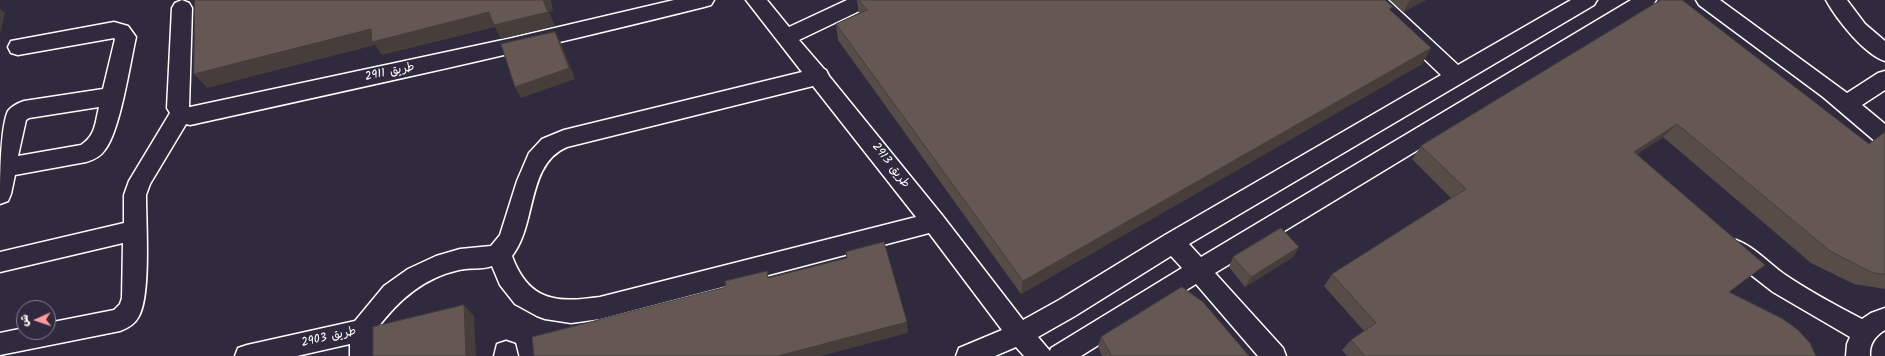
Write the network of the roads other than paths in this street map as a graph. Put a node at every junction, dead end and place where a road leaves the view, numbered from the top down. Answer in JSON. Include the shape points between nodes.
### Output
{"nodes":[{"id":1,"x":704,"y":0,"type":"edge"},
{"id":2,"x":756,"y":0,"type":"edge"},
{"id":3,"x":865,"y":0,"type":"edge"},
{"id":4,"x":1375,"y":0,"type":"edge"},
{"id":5,"x":1646,"y":0,"type":"edge"},
{"id":6,"x":1706,"y":0,"type":"edge"},
{"id":7,"x":1836,"y":0,"type":"edge"},
{"id":8,"x":1572,"y":3,"type":"edge"},
{"id":9,"x":182,"y":8,"type":"dead end"},
{"id":10,"x":640,"y":8,"type":"edge"},
{"id":11,"x":1553,"y":21,"type":"junction"},
{"id":12,"x":786,"y":37,"type":"junction"},
{"id":13,"x":1579,"y":42,"type":"junction"},
{"id":14,"x":18,"y":47,"type":"dead end"},
{"id":15,"x":1885,"y":53,"type":"edge"},
{"id":16,"x":819,"y":76,"type":"junction"},
{"id":17,"x":1457,"y":77,"type":"junction"},
{"id":18,"x":1885,"y":79,"type":"edge"},
{"id":19,"x":112,"y":96,"type":"junction"},
{"id":20,"x":1846,"y":105,"type":"junction"},
{"id":21,"x":181,"y":114,"type":"junction"},
{"id":22,"x":1885,"y":137,"type":"edge"},
{"id":23,"x":5,"y":168,"type":"junction"},
{"id":24,"x":0,"y":194,"type":"edge"},
{"id":25,"x":934,"y":222,"type":"junction"},
{"id":26,"x":135,"y":230,"type":"junction"},
{"id":27,"x":1723,"y":238,"type":"edge"},
{"id":28,"x":1173,"y":242,"type":"junction"},
{"id":29,"x":499,"y":253,"type":"junction"},
{"id":30,"x":0,"y":262,"type":"edge"},
{"id":31,"x":1197,"y":271,"type":"junction"},
{"id":32,"x":1885,"y":319,"type":"edge"},
{"id":33,"x":362,"y":330,"type":"junction"},
{"id":34,"x":1864,"y":332,"type":"junction"},
{"id":35,"x":1020,"y":334,"type":"junction"},
{"id":36,"x":0,"y":344,"type":"edge"},
{"id":37,"x":247,"y":356,"type":"edge"},
{"id":38,"x":362,"y":356,"type":"edge"},
{"id":39,"x":968,"y":356,"type":"edge"},
{"id":40,"x":1040,"y":356,"type":"edge"},
{"id":41,"x":1060,"y":356,"type":"edge"},
{"id":42,"x":1274,"y":356,"type":"edge"},
{"id":43,"x":1858,"y":356,"type":"edge"}],
"edges":[{"from":1,"to":10,"type":"street","name":"طريق 2911"},
{"from":2,"to":12,"type":"street","name":"طريق 2913"},
{"from":3,"to":12,"type":"street"},
{"from":4,"to":17,"type":"street"},
{"from":5,"to":13,"type":"street"},
{"from":6,"to":20,"type":"street"},
{"from":7,"to":15,"type":"street","via":[[1858,28]]},
{"from":8,"to":11,"type":"street"},
{"from":9,"to":21,"type":"street","via":[[178,108]]},
{"from":10,"to":21,"type":"street","name":"طريق 2911","via":[[190,116]]},
{"from":11,"to":13,"type":"street"},
{"from":11,"to":17,"type":"street"},
{"from":12,"to":16,"type":"street","name":"طريق 2913"},
{"from":13,"to":31,"type":"street"},
{"from":14,"to":19,"type":"street","via":[[114,30],[121,32],[126,37]]},
{"from":16,"to":25,"type":"street","name":"طريق 2913"},
{"from":16,"to":29,"type":"street","via":[[564,139],[549,146],[536,160],[511,239]]},
{"from":17,"to":28,"type":"street"},
{"from":18,"to":20,"type":"street"},
{"from":19,"to":23,"type":"street","via":[[103,136],[96,146],[86,153]]},
{"from":19,"to":23,"type":"street","via":[[24,110],[16,116]]},
{"from":20,"to":22,"type":"street"},
{"from":21,"to":26,"type":"street","via":[[140,181],[135,196]]},
{"from":23,"to":24,"type":"street"},
{"from":25,"to":29,"type":"street","via":[[600,308],[571,312],[545,308],[523,296],[508,278]]},
{"from":25,"to":35,"type":"street","name":"طريق 2913"},
{"from":26,"to":30,"type":"street"},
{"from":26,"to":36,"type":"street","via":[[134,298],[130,310],[120,320]]},
{"from":27,"to":34,"type":"street","via":[[1766,274],[1797,295]]},
{"from":28,"to":31,"type":"street"},
{"from":28,"to":35,"type":"street","via":[[1078,302]]},
{"from":29,"to":33,"type":"street","via":[[484,258],[461,259],[431,268],[390,293]]},
{"from":31,"to":41,"type":"street"},
{"from":31,"to":42,"type":"street"},
{"from":32,"to":34,"type":"street"},
{"from":33,"to":37,"type":"street","name":"طريق 2903"},
{"from":33,"to":38,"type":"street","name":"طريق 2903"},
{"from":34,"to":43,"type":"street"},
{"from":35,"to":39,"type":"street"},
{"from":35,"to":40,"type":"street","name":"طريق 2913"}]}
